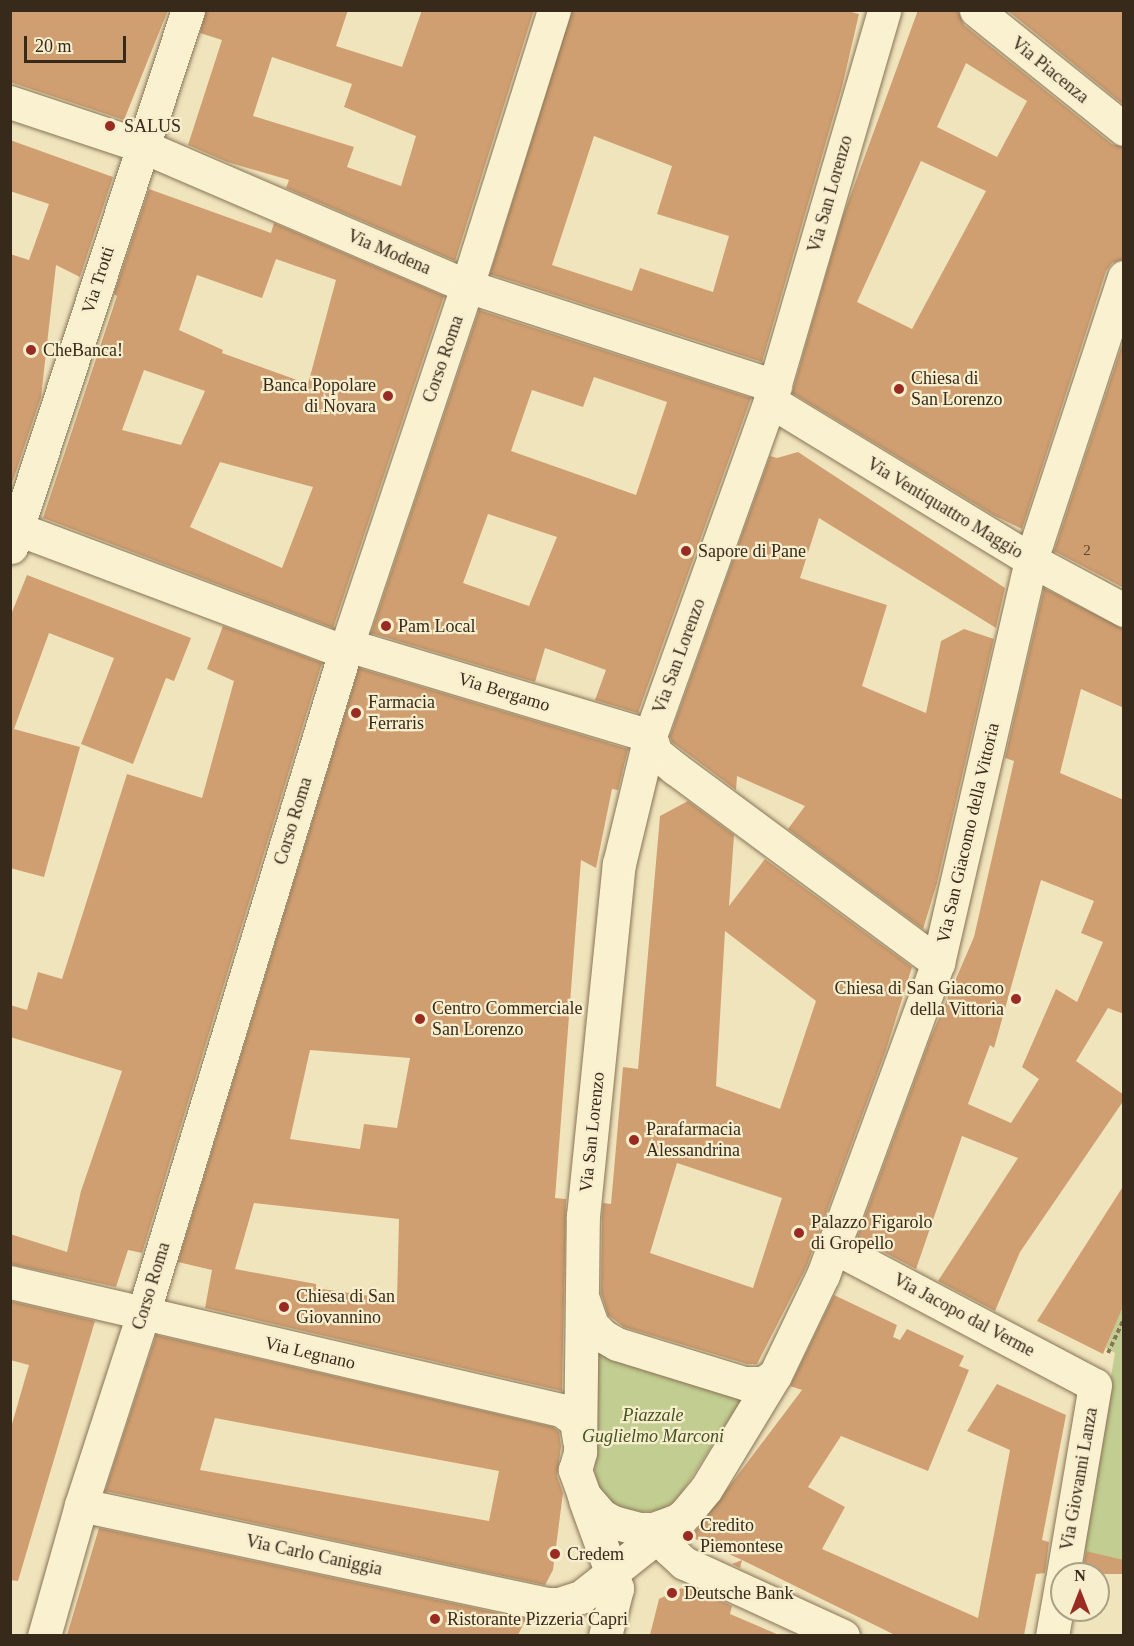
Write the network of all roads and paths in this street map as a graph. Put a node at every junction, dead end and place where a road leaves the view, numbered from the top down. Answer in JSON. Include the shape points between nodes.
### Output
{"nodes":[{"id":1,"x":188,"y":10,"type":"edge"},
{"id":2,"x":554,"y":10,"type":"edge"},
{"id":3,"x":884,"y":10,"type":"edge"},
{"id":4,"x":976,"y":10,"type":"edge"},
{"id":5,"x":10,"y":102,"type":"edge"},
{"id":6,"x":1124,"y":129,"type":"edge"},
{"id":7,"x":142,"y":146,"type":"junction"},
{"id":8,"x":1124,"y":277,"type":"edge"},
{"id":9,"x":467,"y":286,"type":"junction"},
{"id":10,"x":772,"y":393,"type":"junction"},
{"id":11,"x":13,"y":534,"type":"edge"},
{"id":12,"x":1031,"y":560,"type":"junction"},
{"id":13,"x":1124,"y":610,"type":"edge"},
{"id":14,"x":346,"y":645,"type":"junction"},
{"id":15,"x":650,"y":736,"type":"junction"},
{"id":16,"x":938,"y":963,"type":"junction"},
{"id":17,"x":832,"y":1246,"type":"junction"},
{"id":18,"x":10,"y":1282,"type":"edge"},
{"id":19,"x":581,"y":1282,"type":"junction"},
{"id":20,"x":143,"y":1314,"type":"junction"},
{"id":21,"x":775,"y":1375,"type":"junction"},
{"id":22,"x":1095,"y":1385,"type":"joint"},
{"id":23,"x":580,"y":1452,"type":"junction"},
{"id":24,"x":584,"y":1495,"type":"junction"},
{"id":25,"x":81,"y":1505,"type":"junction"},
{"id":26,"x":689,"y":1511,"type":"junction"},
{"id":27,"x":666,"y":1537,"type":"junction"},
{"id":28,"x":1065,"y":1562,"type":"edge"},
{"id":29,"x":609,"y":1581,"type":"junction"},
{"id":30,"x":546,"y":1604,"type":"junction"},
{"id":31,"x":594,"y":1634,"type":"edge"},
{"id":32,"x":44,"y":1635,"type":"edge"},
{"id":33,"x":843,"y":1635,"type":"edge"}],
"edges":[{"from":1,"to":7,"type":"street","name":"Via Trotti"},
{"from":2,"to":9,"type":"street","name":"Corso Roma"},
{"from":3,"to":10,"type":"street","name":"Via San Lorenzo"},
{"from":4,"to":6,"type":"street","name":"Via Piacenza"},
{"from":5,"to":7,"type":"street","name":"Via Modena"},
{"from":7,"to":9,"type":"street","name":"Via Modena"},
{"from":7,"to":11,"type":"street","name":"Via Trotti"},
{"from":8,"to":12,"type":"street","name":"Via San Giacomo della Vittoria"},
{"from":9,"to":10,"type":"street","name":"Via Modena"},
{"from":9,"to":14,"type":"street","name":"Corso Roma"},
{"from":10,"to":12,"type":"street","name":"Via Ventiquattro Maggio"},
{"from":10,"to":15,"type":"street","name":"Via San Lorenzo"},
{"from":11,"to":14,"type":"street","name":"Via Bergamo","via":[[209,599],[295,635],[334,648]]},
{"from":12,"to":13,"type":"street","name":"Via Ventiquattro Maggio"},
{"from":12,"to":16,"type":"street","name":"Via San Giacomo della Vittoria"},
{"from":14,"to":15,"type":"street","name":"Via Bergamo"},
{"from":14,"to":20,"type":"street","name":"Corso Roma"},
{"from":15,"to":16,"type":"street","via":[[656,753]]},
{"from":15,"to":19,"type":"street","name":"Via San Lorenzo","via":[[620,864],[583,1216]]},
{"from":16,"to":17,"type":"street","name":"Via San Giacomo della Vittoria"},
{"from":17,"to":21,"type":"street","name":"Via San Giacomo della Vittoria","via":[[823,1275]]},
{"from":17,"to":22,"type":"street","name":"Via Jacopo dal Verme"},
{"from":18,"to":20,"type":"street","name":"Via Legnano"},
{"from":19,"to":21,"type":"street","via":[[589,1320],[612,1342],[744,1383],[763,1383]]},
{"from":19,"to":23,"type":"street","name":"Via San Lorenzo"},
{"from":20,"to":23,"type":"street","name":"Via Legnano","via":[[561,1410],[578,1426]]},
{"from":20,"to":25,"type":"street","name":"Corso Roma"},
{"from":21,"to":26,"type":"street"},
{"from":22,"to":28,"type":"street","name":"Via Giovanni Lanza"},
{"from":23,"to":24,"type":"street","via":[[575,1470]]},
{"from":24,"to":26,"type":"street","via":[[602,1516],[639,1529],[666,1525]]},
{"from":24,"to":29,"type":"street"},
{"from":25,"to":30,"type":"street","name":"Via Carlo Caniggia"},
{"from":25,"to":32,"type":"street","name":"Corso Roma"},
{"from":26,"to":27,"type":"street"},
{"from":26,"to":29,"type":"street"},
{"from":27,"to":29,"type":"street"},
{"from":27,"to":33,"type":"street","via":[[673,1554],[696,1568]]},
{"from":29,"to":30,"type":"street","via":[[576,1600]]},
{"from":29,"to":31,"type":"street"},
{"from":30,"to":31,"type":"street"}]}
